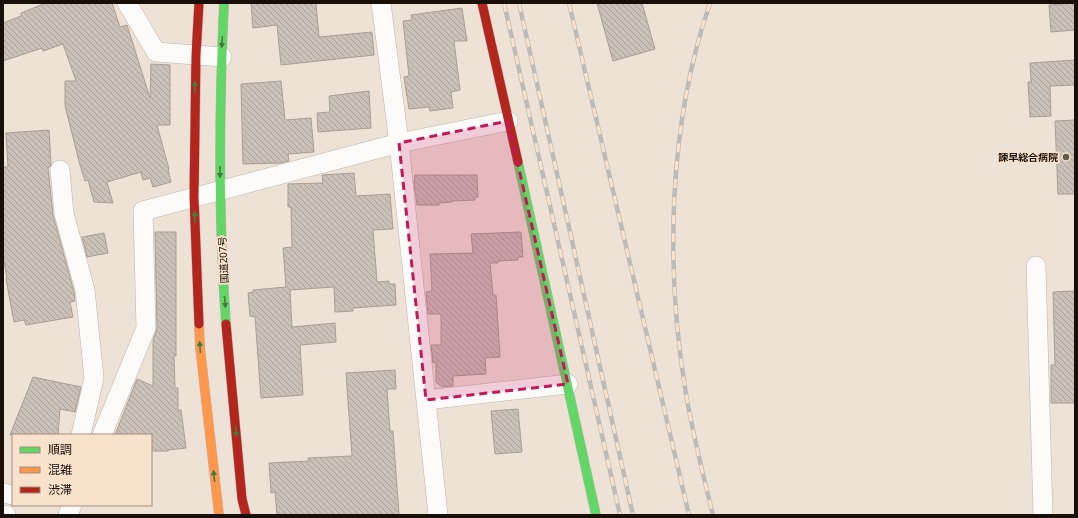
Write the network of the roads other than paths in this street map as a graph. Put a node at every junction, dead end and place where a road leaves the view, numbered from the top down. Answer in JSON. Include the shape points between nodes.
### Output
{"nodes":[{"id":1,"x":127,"y":3,"type":"edge"},
{"id":2,"x":199,"y":3,"type":"edge"},
{"id":3,"x":224,"y":3,"type":"edge"},
{"id":4,"x":381,"y":3,"type":"edge"},
{"id":5,"x":482,"y":3,"type":"edge"},
{"id":6,"x":196,"y":55,"type":"junction"},
{"id":7,"x":222,"y":57,"type":"junction"},
{"id":8,"x":508,"y":121,"type":"junction"},
{"id":9,"x":399,"y":143,"type":"junction"},
{"id":10,"x":60,"y":170,"type":"dead end"},
{"id":11,"x":220,"y":191,"type":"junction"},
{"id":12,"x":194,"y":197,"type":"junction"},
{"id":13,"x":1036,"y":266,"type":"dead end"},
{"id":14,"x":568,"y":384,"type":"junction"},
{"id":15,"x":426,"y":400,"type":"junction"},
{"id":16,"x":81,"y":434,"type":"edge"},
{"id":17,"x":102,"y":434,"type":"edge"},
{"id":18,"x":218,"y":515,"type":"edge"},
{"id":19,"x":246,"y":515,"type":"edge"},
{"id":20,"x":438,"y":515,"type":"edge"},
{"id":21,"x":596,"y":515,"type":"edge"},
{"id":22,"x":1043,"y":515,"type":"edge"}],
"edges":[{"from":1,"to":6,"type":"street","via":[[156,52]]},
{"from":2,"to":6,"type":"street"},
{"from":3,"to":7,"type":"street","name":"国道207号","one_way":true},
{"from":4,"to":9,"type":"street"},
{"from":5,"to":8,"type":"street"},
{"from":6,"to":7,"type":"street"},
{"from":12,"to":6,"type":"street","one_way":true},
{"from":7,"to":11,"type":"street","name":"国道207号","one_way":true},
{"from":8,"to":9,"type":"street"},
{"from":8,"to":14,"type":"street"},
{"from":9,"to":11,"type":"street"},
{"from":9,"to":15,"type":"street"},
{"from":10,"to":16,"type":"street","via":[[64,214],[85,290],[94,378]]},
{"from":11,"to":12,"type":"street"},
{"from":11,"to":19,"type":"street","name":"国道207号","one_way":true,"via":[[224,295],[242,499]]},
{"from":12,"to":17,"type":"street","via":[[143,210],[146,328]]},
{"from":18,"to":12,"type":"street","one_way":true,"via":[[200,347]]},
{"from":13,"to":22,"type":"street"},
{"from":14,"to":15,"type":"street"},
{"from":14,"to":21,"type":"street"},
{"from":15,"to":20,"type":"street"}]}
